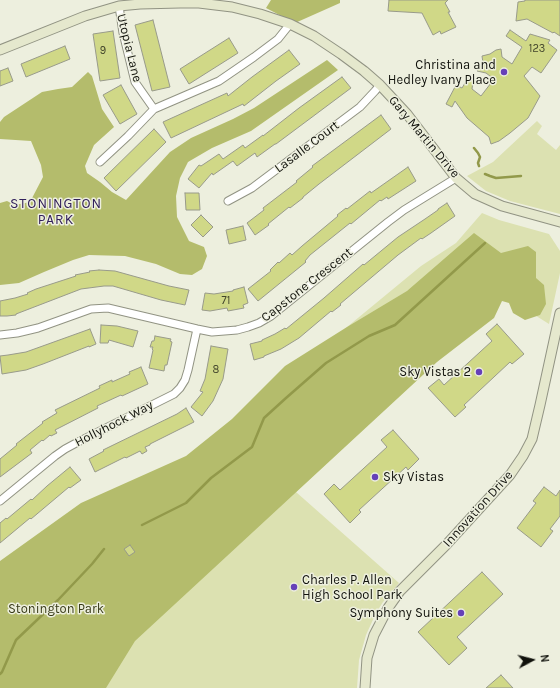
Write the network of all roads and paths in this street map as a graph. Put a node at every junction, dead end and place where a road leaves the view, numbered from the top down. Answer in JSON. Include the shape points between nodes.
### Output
{"nodes":[{"id":1,"x":119,"y":6,"type":"junction"},
{"id":2,"x":290,"y":24,"type":"junction"},
{"id":3,"x":0,"y":50,"type":"edge"},
{"id":4,"x":380,"y":85,"type":"junction"},
{"id":5,"x":154,"y":109,"type":"junction"},
{"id":6,"x":100,"y":162,"type":"dead end"},
{"id":7,"x":456,"y":178,"type":"junction"},
{"id":8,"x":228,"y":201,"type":"dead end"},
{"id":9,"x":560,"y":222,"type":"edge"},
{"id":10,"x":560,"y":313,"type":"edge"},
{"id":11,"x":197,"y":329,"type":"junction"},
{"id":12,"x":0,"y":334,"type":"edge"},
{"id":13,"x":0,"y":501,"type":"edge"},
{"id":14,"x":365,"y":688,"type":"edge"}],
"edges":[{"from":1,"to":2,"type":"street","name":"Gary Martin Drive","via":[[170,3],[219,5]]},
{"from":1,"to":3,"type":"street","name":"Gary Martin Drive","via":[[85,16]]},
{"from":1,"to":5,"type":"street","name":"Utopia Lane","via":[[135,82]]},
{"from":2,"to":4,"type":"street","name":"Gary Martin Drive","via":[[342,54]]},
{"from":2,"to":5,"type":"street","via":[[278,39],[219,81]]},
{"from":4,"to":7,"type":"street","name":"Gary Martin Drive","via":[[407,114]]},
{"from":4,"to":8,"type":"street","name":"Lasalle Court","via":[[360,107],[252,188]]},
{"from":5,"to":6,"type":"street"},
{"from":7,"to":9,"type":"street","name":"Gary Martin Drive","via":[[475,194],[502,206]]},
{"from":7,"to":11,"type":"street","name":"Capstone Crescent","via":[[404,210],[271,316],[237,330],[212,332]]},
{"from":10,"to":14,"type":"street","name":"Innovation Drive","via":[[532,439],[510,475],[400,591],[388,608],[374,635],[367,658]]},
{"from":11,"to":12,"type":"street","name":"Capstone Crescent","via":[[108,308],[91,309],[38,328]]},
{"from":11,"to":13,"type":"street","name":"Hollyhock Way","via":[[188,370],[180,388],[174,394],[66,449]]}]}
